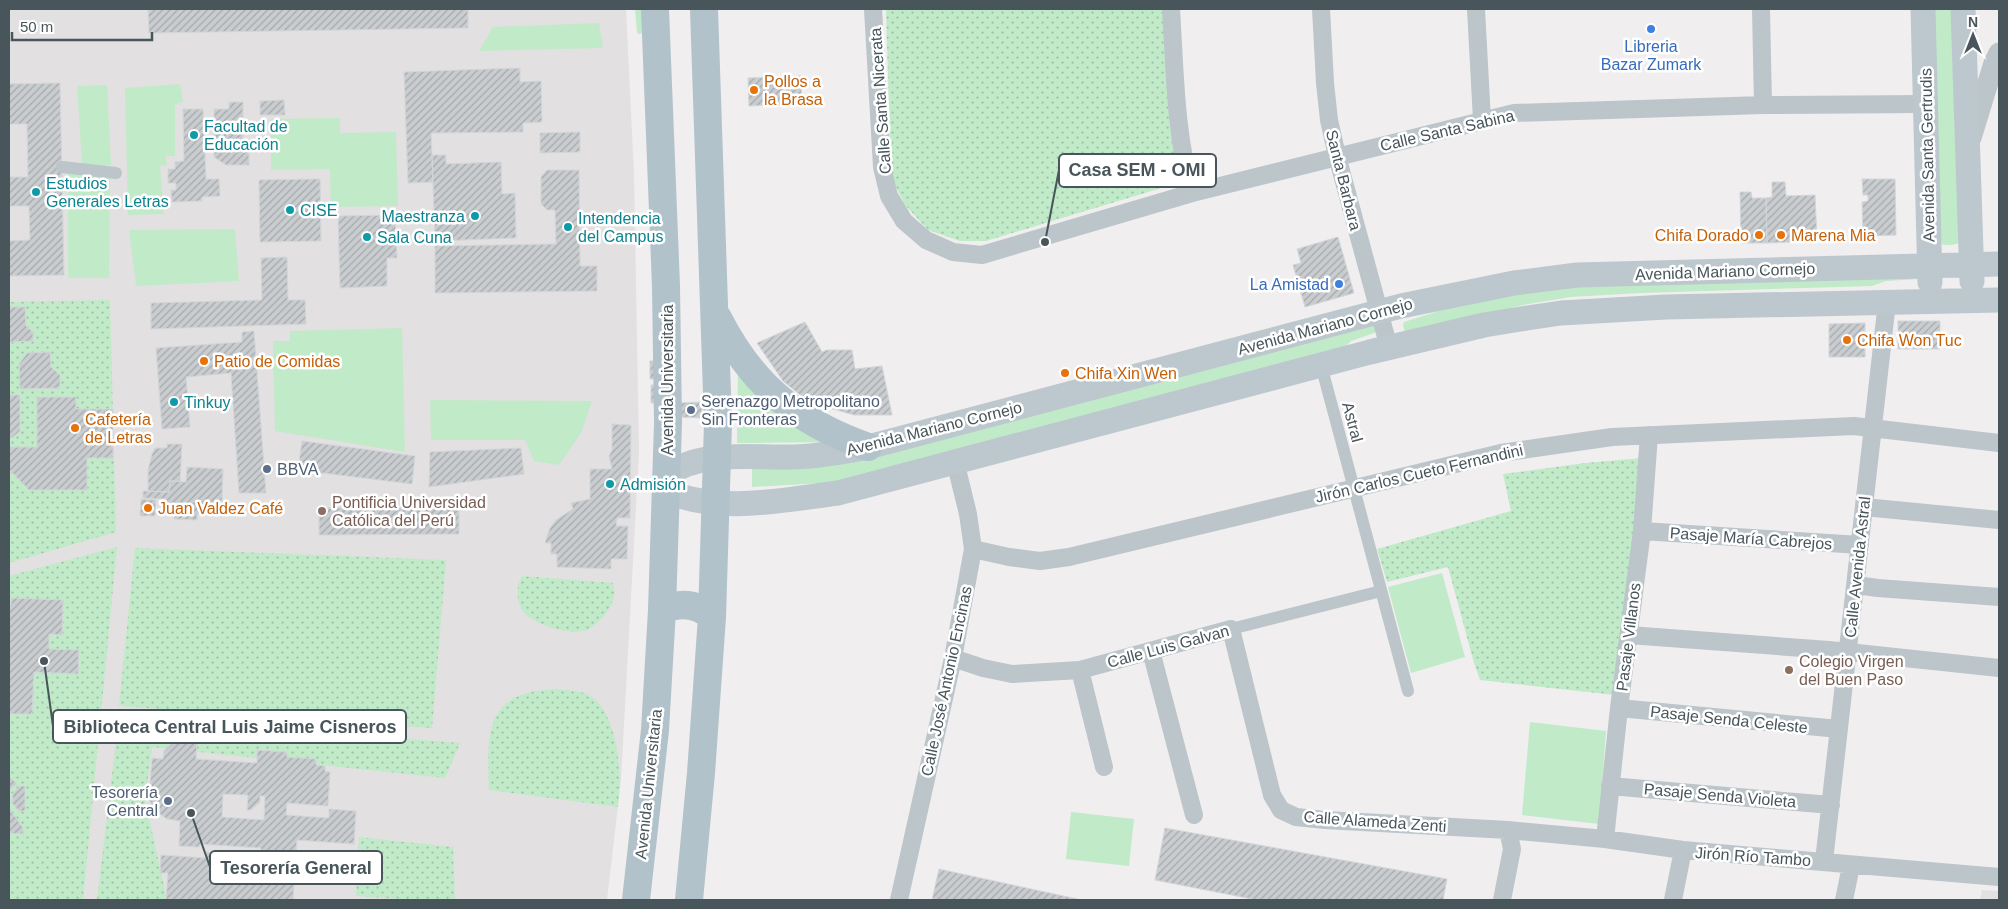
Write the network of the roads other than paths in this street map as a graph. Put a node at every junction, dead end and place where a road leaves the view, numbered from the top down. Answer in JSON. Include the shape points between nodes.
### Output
{"nodes":[{"id":1,"x":654,"y":9,"type":"edge"},
{"id":2,"x":704,"y":9,"type":"edge"},
{"id":3,"x":873,"y":9,"type":"edge"},
{"id":4,"x":1171,"y":9,"type":"edge"},
{"id":5,"x":1321,"y":9,"type":"edge"},
{"id":6,"x":1476,"y":9,"type":"edge"},
{"id":7,"x":1761,"y":9,"type":"edge"},
{"id":8,"x":1923,"y":9,"type":"edge"},
{"id":9,"x":1963,"y":9,"type":"edge"},
{"id":10,"x":1999,"y":53,"type":"edge"},
{"id":11,"x":1925,"y":104,"type":"junction"},
{"id":12,"x":1763,"y":105,"type":"junction"},
{"id":13,"x":1482,"y":120,"type":"junction"},
{"id":14,"x":1968,"y":150,"type":"junction"},
{"id":15,"x":1337,"y":156,"type":"junction"},
{"id":16,"x":62,"y":167,"type":"dead end"},
{"id":17,"x":116,"y":173,"type":"dead end"},
{"id":18,"x":1192,"y":193,"type":"junction"},
{"id":19,"x":982,"y":255,"type":"joint"},
{"id":20,"x":1971,"y":264,"type":"junction"},
{"id":21,"x":1999,"y":264,"type":"edge"},
{"id":22,"x":1930,"y":265,"type":"junction"},
{"id":23,"x":1999,"y":300,"type":"edge"},
{"id":24,"x":1973,"y":301,"type":"junction"},
{"id":25,"x":1887,"y":302,"type":"junction"},
{"id":26,"x":1930,"y":302,"type":"junction"},
{"id":27,"x":1379,"y":312,"type":"junction"},
{"id":28,"x":716,"y":313,"type":"junction"},
{"id":29,"x":1389,"y":348,"type":"junction"},
{"id":30,"x":1321,"y":365,"type":"junction"},
{"id":31,"x":1873,"y":428,"type":"junction"},
{"id":32,"x":1649,"y":435,"type":"junction"},
{"id":33,"x":1999,"y":442,"type":"edge"},
{"id":34,"x":868,"y":447,"type":"junction"},
{"id":35,"x":717,"y":458,"type":"junction"},
{"id":36,"x":955,"y":461,"type":"junction"},
{"id":37,"x":666,"y":483,"type":"junction"},
{"id":38,"x":1353,"y":487,"type":"junction"},
{"id":39,"x":716,"y":504,"type":"junction"},
{"id":40,"x":1864,"y":507,"type":"junction"},
{"id":41,"x":1999,"y":520,"type":"edge"},
{"id":42,"x":1642,"y":531,"type":"junction"},
{"id":43,"x":1860,"y":545,"type":"junction"},
{"id":44,"x":973,"y":549,"type":"junction"},
{"id":45,"x":1856,"y":585,"type":"junction"},
{"id":46,"x":1381,"y":591,"type":"junction"},
{"id":47,"x":1999,"y":597,"type":"edge"},
{"id":48,"x":662,"y":610,"type":"junction"},
{"id":49,"x":712,"y":617,"type":"junction"},
{"id":50,"x":1231,"y":629,"type":"junction"},
{"id":51,"x":1629,"y":634,"type":"junction"},
{"id":52,"x":1151,"y":652,"type":"junction"},
{"id":53,"x":1848,"y":652,"type":"junction"},
{"id":54,"x":953,"y":658,"type":"junction"},
{"id":55,"x":1999,"y":668,"type":"edge"},
{"id":56,"x":1080,"y":670,"type":"junction"},
{"id":57,"x":1408,"y":691,"type":"dead end"},
{"id":58,"x":1619,"y":708,"type":"junction"},
{"id":59,"x":1839,"y":729,"type":"junction"},
{"id":60,"x":1104,"y":767,"type":"dead end"},
{"id":61,"x":1610,"y":786,"type":"junction"},
{"id":62,"x":1830,"y":804,"type":"junction"},
{"id":63,"x":1194,"y":815,"type":"dead end"},
{"id":64,"x":1508,"y":830,"type":"junction"},
{"id":65,"x":1606,"y":839,"type":"junction"},
{"id":66,"x":1683,"y":850,"type":"junction"},
{"id":67,"x":1824,"y":861,"type":"junction"},
{"id":68,"x":1851,"y":866,"type":"junction"},
{"id":69,"x":1999,"y":877,"type":"edge"},
{"id":70,"x":636,"y":900,"type":"edge"},
{"id":71,"x":689,"y":900,"type":"edge"},
{"id":72,"x":899,"y":900,"type":"edge"},
{"id":73,"x":1502,"y":900,"type":"edge"},
{"id":74,"x":1673,"y":900,"type":"edge"},
{"id":75,"x":1844,"y":900,"type":"edge"}],
"edges":[{"from":1,"to":37,"type":"main road","name":"Avenida Universitaria","via":[[666,286]]},
{"from":2,"to":28,"type":"main road"},
{"from":3,"to":19,"type":"street","name":"Calle Santa Nicerata","via":[[882,167],[889,196],[904,221],[926,240],[953,252]]},
{"from":4,"to":18,"type":"street","via":[[1179,132]]},
{"from":5,"to":15,"type":"street","name":"Santa Barbara","via":[[1329,120]]},
{"from":6,"to":13,"type":"street"},
{"from":7,"to":12,"type":"street"},
{"from":8,"to":11,"type":"main road","name":"Avenida Santa Gertrudis"},
{"from":9,"to":14,"type":"main road"},
{"from":10,"to":14,"type":"street"},
{"from":11,"to":12,"type":"street","name":"Calle Santa Sabina"},
{"from":11,"to":22,"type":"main road","name":"Avenida Santa Gertrudis"},
{"from":12,"to":13,"type":"street","name":"Calle Santa Sabina","via":[[1539,111]]},
{"from":13,"to":15,"type":"street","name":"Calle Santa Sabina"},
{"from":14,"to":20,"type":"main road"},
{"from":15,"to":18,"type":"street","name":"Calle Santa Sabina"},
{"from":15,"to":27,"type":"street","name":"Santa Barbara"},
{"from":16,"to":17,"type":"street"},
{"from":18,"to":19,"type":"street","name":"Calle Santa Sabina"},
{"from":20,"to":21,"type":"main road","name":"Avenida Mariano Cornejo"},
{"from":20,"to":22,"type":"main road","name":"Avenida Mariano Cornejo"},
{"from":20,"to":24,"type":"main road"},
{"from":22,"to":26,"type":"main road","name":"Avenida Santa Gertrudis"},
{"from":22,"to":27,"type":"main road","name":"Avenida Mariano Cornejo","via":[[1577,275],[1505,284]]},
{"from":23,"to":24,"type":"main road"},
{"from":24,"to":26,"type":"main road"},
{"from":25,"to":26,"type":"main road"},
{"from":25,"to":29,"type":"main road","via":[[1562,313],[1484,325]]},
{"from":25,"to":31,"type":"street","name":"Calle Avenida Astral"},
{"from":27,"to":29,"type":"street","name":"Santa Barbara"},
{"from":27,"to":34,"type":"main road","name":"Avenida Mariano Cornejo"},
{"from":28,"to":34,"type":"main road","via":[[741,357],[776,396],[819,426]]},
{"from":28,"to":35,"type":"main road"},
{"from":29,"to":30,"type":"main road"},
{"from":30,"to":36,"type":"main road"},
{"from":30,"to":38,"type":"street","name":"Astral"},
{"from":31,"to":32,"type":"street","name":"Jirón Carlos Cueto Fernandini","via":[[1854,426]]},
{"from":31,"to":33,"type":"street","name":"Jirón Carlos Cueto Fernandini"},
{"from":31,"to":40,"type":"street","name":"Calle Avenida Astral"},
{"from":32,"to":38,"type":"street","name":"Jirón Carlos Cueto Fernandini","via":[[1501,453]]},
{"from":32,"to":42,"type":"street","name":"Pasaje Villanos"},
{"from":34,"to":35,"type":"main road","name":"Avenida Mariano Cornejo","via":[[819,456]]},
{"from":35,"to":37,"type":"main road","name":"Avenida Mariano Cornejo","via":[[684,464]]},
{"from":35,"to":39,"type":"main road"},
{"from":36,"to":39,"type":"main road","via":[[838,493]]},
{"from":36,"to":44,"type":"street","name":"Calle José Antonio Encinas"},
{"from":37,"to":39,"type":"main road","via":[[693,501]]},
{"from":37,"to":48,"type":"main road","name":"Avenida Universitaria"},
{"from":38,"to":44,"type":"street","name":"Jirón Carlos Cueto Fernandini","via":[[1070,557],[1040,561]]},
{"from":38,"to":46,"type":"street","name":"Astral"},
{"from":39,"to":49,"type":"main road"},
{"from":40,"to":41,"type":"street"},
{"from":40,"to":43,"type":"street","name":"Calle Avenida Astral"},
{"from":42,"to":43,"type":"street","name":"Pasaje María Cabrejos"},
{"from":42,"to":51,"type":"street","name":"Pasaje Villanos"},
{"from":43,"to":45,"type":"street","name":"Calle Avenida Astral"},
{"from":44,"to":54,"type":"street","name":"Calle José Antonio Encinas"},
{"from":45,"to":47,"type":"street"},
{"from":45,"to":53,"type":"street","name":"Calle Avenida Astral"},
{"from":46,"to":50,"type":"street","name":"Calle Luis Galvan"},
{"from":46,"to":57,"type":"street","name":"Astral"},
{"from":48,"to":49,"type":"main road","via":[[689,605]]},
{"from":48,"to":70,"type":"main road","name":"Avenida Universitaria","via":[[655,730]]},
{"from":49,"to":71,"type":"main road","via":[[702,773]]},
{"from":50,"to":52,"type":"street","name":"Calle Luis Galvan"},
{"from":50,"to":64,"type":"street","name":"Calle Alameda Zenti","via":[[1267,779],[1282,810],[1296,816],[1325,820]]},
{"from":51,"to":53,"type":"street"},
{"from":51,"to":58,"type":"street","name":"Pasaje Villanos"},
{"from":52,"to":56,"type":"street","name":"Calle Luis Galvan"},
{"from":52,"to":63,"type":"street"},
{"from":53,"to":55,"type":"street"},
{"from":53,"to":59,"type":"street","name":"Calle Avenida Astral"},
{"from":54,"to":56,"type":"street","name":"Calle Luis Galvan","via":[[1012,674]]},
{"from":54,"to":72,"type":"street","name":"Calle José Antonio Encinas"},
{"from":56,"to":60,"type":"street"},
{"from":58,"to":59,"type":"street","name":"Pasaje Senda Celeste"},
{"from":58,"to":61,"type":"street","name":"Pasaje Villanos"},
{"from":59,"to":62,"type":"street","name":"Calle Avenida Astral"},
{"from":61,"to":62,"type":"street","name":"Pasaje Senda Violeta"},
{"from":61,"to":65,"type":"street","name":"Pasaje Villanos"},
{"from":62,"to":67,"type":"street","name":"Calle Avenida Astral"},
{"from":64,"to":65,"type":"street","name":"Jirón Río Tambo"},
{"from":64,"to":73,"type":"street","via":[[1512,849]]},
{"from":65,"to":66,"type":"street","name":"Jirón Río Tambo"},
{"from":66,"to":67,"type":"street","name":"Jirón Río Tambo"},
{"from":66,"to":74,"type":"street"},
{"from":67,"to":68,"type":"street","name":"Jirón Río Tambo"},
{"from":68,"to":69,"type":"street","name":"Jirón Río Tambo"},
{"from":68,"to":75,"type":"street"}]}
